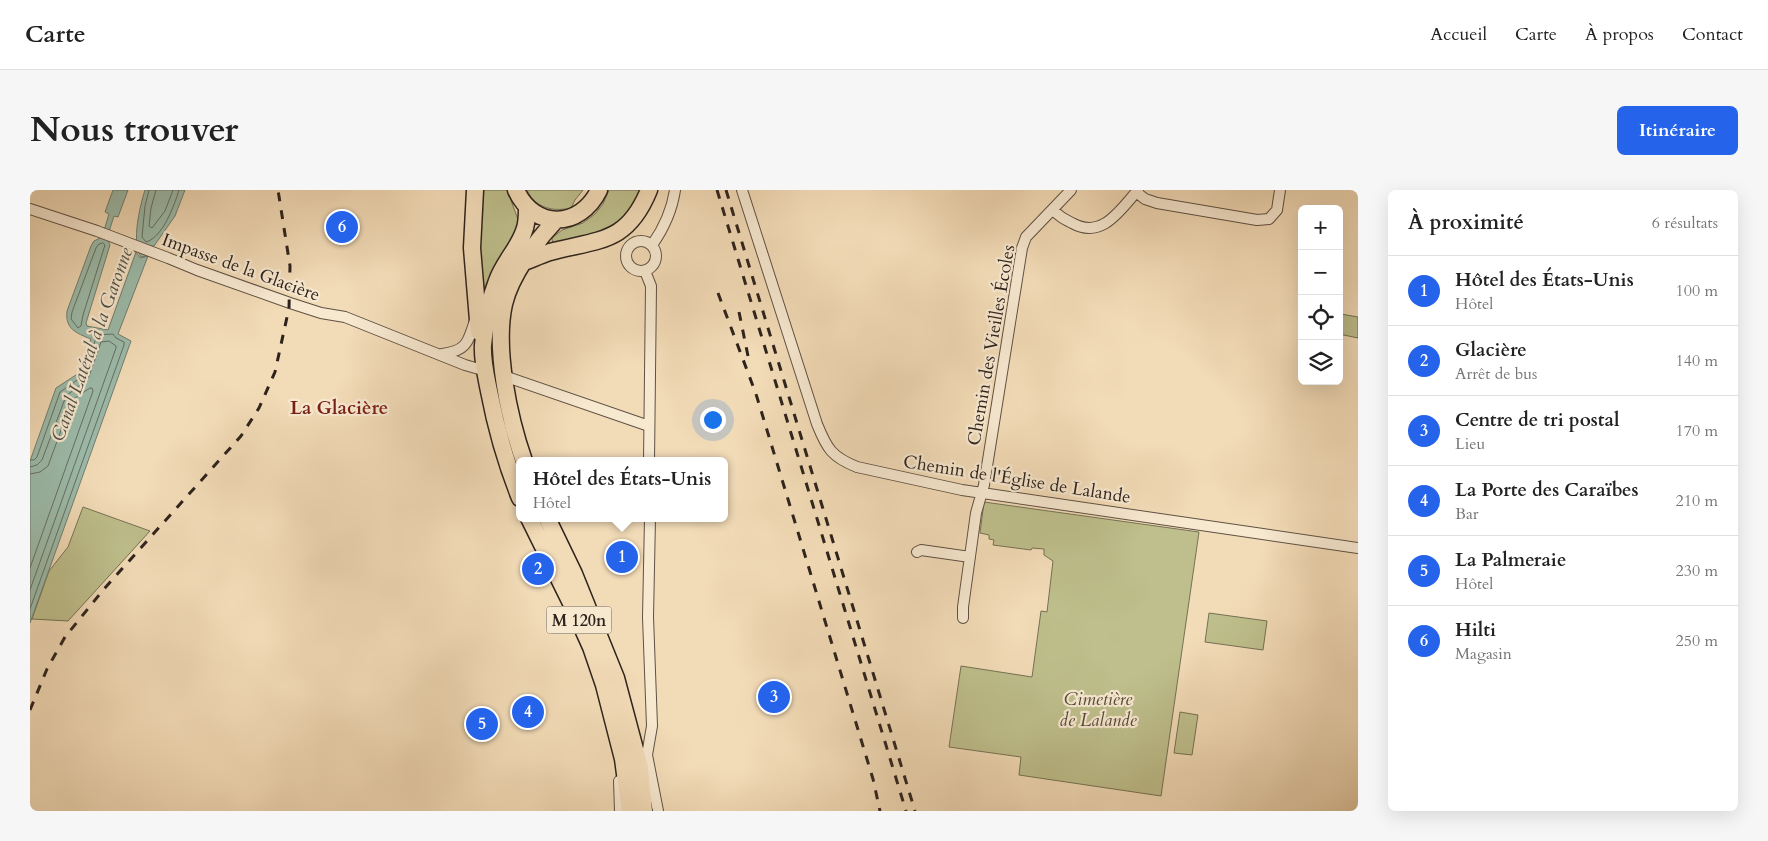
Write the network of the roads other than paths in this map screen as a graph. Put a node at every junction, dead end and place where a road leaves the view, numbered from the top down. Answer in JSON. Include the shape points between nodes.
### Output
{"nodes":[{"id":1,"x":475,"y":190,"type":"edge"},
{"id":2,"x":516,"y":190,"type":"edge"},
{"id":3,"x":599,"y":190,"type":"edge"},
{"id":4,"x":649,"y":190,"type":"edge"},
{"id":5,"x":676,"y":190,"type":"edge"},
{"id":6,"x":742,"y":190,"type":"edge"},
{"id":7,"x":1071,"y":190,"type":"edge"},
{"id":8,"x":1280,"y":190,"type":"edge"},
{"id":9,"x":1137,"y":191,"type":"edge"},
{"id":10,"x":30,"y":209,"type":"edge"},
{"id":11,"x":527,"y":209,"type":"junction"},
{"id":12,"x":1053,"y":209,"type":"junction"},
{"id":13,"x":556,"y":220,"type":"junction"},
{"id":14,"x":652,"y":245,"type":"junction"},
{"id":15,"x":524,"y":262,"type":"junction"},
{"id":16,"x":645,"y":271,"type":"junction"},
{"id":17,"x":477,"y":315,"type":"junction"},
{"id":18,"x":483,"y":346,"type":"junction"},
{"id":19,"x":440,"y":354,"type":"junction"},
{"id":20,"x":486,"y":371,"type":"junction"},
{"id":21,"x":504,"y":376,"type":"junction"},
{"id":22,"x":649,"y":426,"type":"junction"},
{"id":23,"x":523,"y":457,"type":"edge"},
{"id":24,"x":649,"y":457,"type":"edge"},
{"id":25,"x":516,"y":488,"type":"edge"},
{"id":26,"x":981,"y":493,"type":"junction"},
{"id":27,"x":531,"y":522,"type":"edge"},
{"id":28,"x":549,"y":522,"type":"edge"},
{"id":29,"x":650,"y":522,"type":"edge"},
{"id":30,"x":1358,"y":548,"type":"edge"},
{"id":31,"x":917,"y":552,"type":"dead end"},
{"id":32,"x":970,"y":557,"type":"junction"},
{"id":33,"x":586,"y":606,"type":"junction"},
{"id":34,"x":963,"y":618,"type":"dead end"},
{"id":35,"x":615,"y":728,"type":"junction"},
{"id":36,"x":647,"y":755,"type":"junction"},
{"id":37,"x":620,"y":811,"type":"edge"},
{"id":38,"x":630,"y":811,"type":"edge"},
{"id":39,"x":644,"y":811,"type":"edge"},
{"id":40,"x":658,"y":811,"type":"edge"}],
"edges":[{"from":1,"to":17,"type":"main road","via":[[472,248]]},
{"from":2,"to":11,"type":"main road"},
{"from":3,"to":13,"type":"main road","via":[[584,212]]},
{"from":4,"to":15,"type":"main road","via":[[636,217],[611,237],[549,252]]},
{"from":5,"to":14,"type":"street","via":[[673,206]]},
{"from":6,"to":26,"type":"street","name":"Chemin de l'Église de Lalande","via":[[817,424],[833,455],[857,467]]},
{"from":7,"to":12,"type":"street","name":"Chemin des Vieilles Écoles"},
{"from":8,"to":9,"type":"street","via":[[1277,210],[1269,219],[1257,220],[1157,203]]},
{"from":9,"to":12,"type":"street","via":[[1108,222],[1098,228],[1076,226]]},
{"from":10,"to":19,"type":"street","name":"Impasse de la Glacière"},
{"from":11,"to":13,"type":"main road","via":[[541,217]]},
{"from":11,"to":18,"type":"main road","via":[[525,230],[506,262],[490,300]]},
{"from":12,"to":26,"type":"street","name":"Chemin des Vieilles Écoles","via":[[1026,236],[1022,248]]},
{"from":13,"to":15,"type":"main road"},
{"from":14,"to":16,"type":"street","via":[[656,258],[653,266]]},
{"from":14,"to":16,"type":"street","via":[[635,242],[625,255],[629,266],[639,272]]},
{"from":15,"to":21,"type":"main road","via":[[504,303]]},
{"from":16,"to":22,"type":"street","via":[[651,286]]},
{"from":17,"to":18,"type":"main road"},
{"from":17,"to":19,"type":"street","via":[[468,342],[452,353]]},
{"from":18,"to":20,"type":"main road"},
{"from":19,"to":20,"type":"street","name":"Impasse de la Glacière"},
{"from":20,"to":25,"type":"main road","via":[[496,428]]},
{"from":21,"to":22,"type":"street"},
{"from":21,"to":23,"type":"main road","via":[[510,413]]},
{"from":22,"to":24,"type":"street"},
{"from":26,"to":30,"type":"street","name":"Chemin de l'Église de Lalande"},
{"from":26,"to":32,"type":"street","name":"Chemin des Vieilles Écoles"},
{"from":27,"to":35,"type":"main road","number":"M 120n","via":[[591,647]]},
{"from":28,"to":33,"type":"main road","number":"M 120n"},
{"from":29,"to":36,"type":"street","via":[[652,726]]},
{"from":31,"to":32,"type":"street"},
{"from":32,"to":34,"type":"street","name":"Chemin des Vieilles Écoles"},
{"from":33,"to":36,"type":"main road","via":[[596,616],[623,675]]},
{"from":33,"to":39,"type":"main road","number":"M 120n","via":[[623,701],[640,768]]},
{"from":35,"to":37,"type":"street"},
{"from":35,"to":38,"type":"main road","number":"M 120n"},
{"from":36,"to":40,"type":"street"}]}
